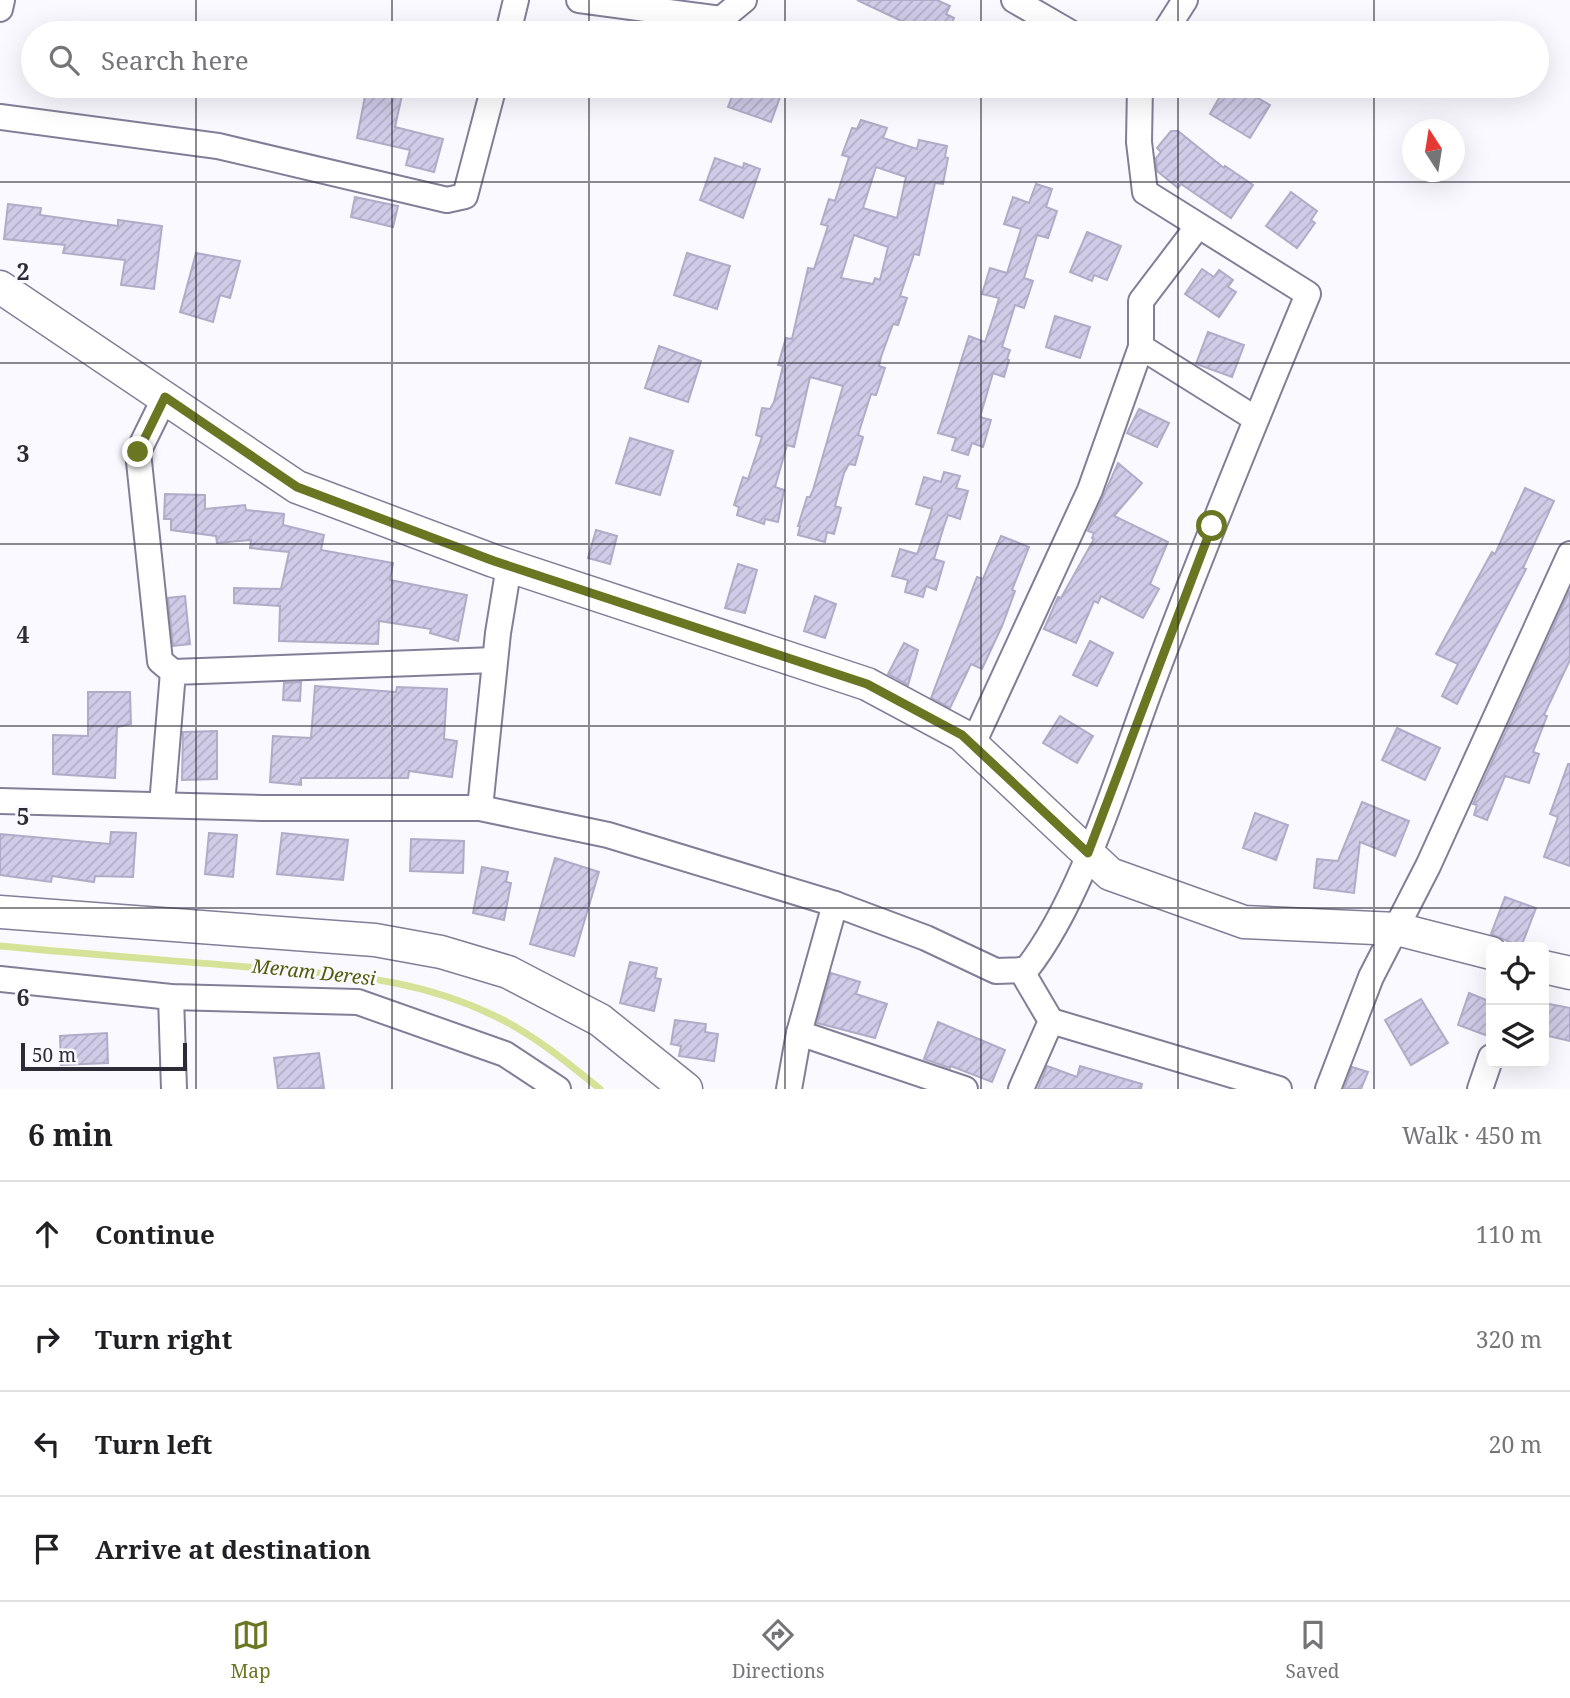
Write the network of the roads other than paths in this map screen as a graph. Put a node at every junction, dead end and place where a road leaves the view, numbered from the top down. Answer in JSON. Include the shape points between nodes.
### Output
{"nodes":[{"id":1,"x":2,"y":0,"type":"edge"},
{"id":2,"x":516,"y":0,"type":"edge"},
{"id":3,"x":579,"y":0,"type":"edge"},
{"id":4,"x":744,"y":0,"type":"edge"},
{"id":5,"x":1014,"y":0,"type":"edge"},
{"id":6,"x":1185,"y":0,"type":"edge"},
{"id":7,"x":0,"y":9,"type":"edge"},
{"id":8,"x":511,"y":21,"type":"edge"},
{"id":9,"x":1050,"y":21,"type":"edge"},
{"id":10,"x":1172,"y":21,"type":"edge"},
{"id":11,"x":491,"y":98,"type":"edge"},
{"id":12,"x":1140,"y":98,"type":"edge"},
{"id":13,"x":0,"y":117,"type":"edge"},
{"id":14,"x":1198,"y":226,"type":"junction"},
{"id":15,"x":0,"y":287,"type":"edge"},
{"id":16,"x":1141,"y":347,"type":"junction"},
{"id":17,"x":165,"y":397,"type":"junction"},
{"id":18,"x":1256,"y":419,"type":"junction"},
{"id":19,"x":1570,"y":554,"type":"edge"},
{"id":20,"x":509,"y":566,"type":"junction"},
{"id":21,"x":495,"y":660,"type":"junction"},
{"id":22,"x":173,"y":672,"type":"junction"},
{"id":23,"x":972,"y":746,"type":"junction"},
{"id":24,"x":0,"y":801,"type":"edge"},
{"id":25,"x":162,"y":805,"type":"junction"},
{"id":26,"x":480,"y":808,"type":"junction"},
{"id":27,"x":1088,"y":853,"type":"junction"},
{"id":28,"x":835,"y":904,"type":"junction"},
{"id":29,"x":0,"y":912,"type":"edge"},
{"id":30,"x":1397,"y":929,"type":"junction"},
{"id":31,"x":1486,"y":952,"type":"edge"},
{"id":32,"x":1021,"y":970,"type":"junction"},
{"id":33,"x":0,"y":979,"type":"edge"},
{"id":34,"x":171,"y":997,"type":"junction"},
{"id":35,"x":1051,"y":1021,"type":"junction"},
{"id":36,"x":799,"y":1033,"type":"junction"},
{"id":37,"x":1487,"y":1068,"type":"edge"},
{"id":38,"x":174,"y":1089,"type":"edge"},
{"id":39,"x":558,"y":1089,"type":"edge"},
{"id":40,"x":686,"y":1089,"type":"edge"},
{"id":41,"x":789,"y":1089,"type":"edge"},
{"id":42,"x":965,"y":1089,"type":"edge"},
{"id":43,"x":1021,"y":1089,"type":"edge"},
{"id":44,"x":1279,"y":1089,"type":"edge"},
{"id":45,"x":1328,"y":1089,"type":"edge"},
{"id":46,"x":1480,"y":1089,"type":"edge"}],
"edges":[{"from":1,"to":7,"type":"street"},
{"from":2,"to":8,"type":"street"},
{"from":3,"to":4,"type":"street","via":[[721,19]]},
{"from":5,"to":9,"type":"street"},
{"from":6,"to":10,"type":"street"},
{"from":11,"to":13,"type":"street","via":[[465,196],[447,200],[218,146]]},
{"from":12,"to":14,"type":"street","via":[[1145,192]]},
{"from":14,"to":16,"type":"street","via":[[1141,301]]},
{"from":14,"to":18,"type":"street","via":[[1308,295]]},
{"from":15,"to":17,"type":"street"},
{"from":16,"to":18,"type":"street"},
{"from":16,"to":23,"type":"street","via":[[1090,490]]},
{"from":17,"to":20,"type":"street","via":[[297,487]]},
{"from":17,"to":22,"type":"street","via":[[138,452],[159,661]]},
{"from":18,"to":27,"type":"street"},
{"from":19,"to":30,"type":"street"},
{"from":20,"to":21,"type":"street"},
{"from":20,"to":23,"type":"street","via":[[867,684],[962,735]]},
{"from":21,"to":22,"type":"street"},
{"from":21,"to":26,"type":"street"},
{"from":22,"to":25,"type":"street"},
{"from":23,"to":27,"type":"street"},
{"from":24,"to":25,"type":"street"},
{"from":25,"to":26,"type":"street"},
{"from":26,"to":28,"type":"street","via":[[608,835]]},
{"from":27,"to":30,"type":"street","via":[[1110,874],[1244,922]]},
{"from":27,"to":32,"type":"street","via":[[1045,945],[1026,970]]},
{"from":28,"to":32,"type":"street","via":[[926,938],[996,971]]},
{"from":28,"to":36,"type":"street"},
{"from":29,"to":40,"type":"street","via":[[375,940],[440,952],[508,972],[600,1020]]},
{"from":30,"to":31,"type":"street"},
{"from":30,"to":45,"type":"street","via":[[1371,977]]},
{"from":32,"to":35,"type":"street"},
{"from":33,"to":34,"type":"street"},
{"from":34,"to":38,"type":"street"},
{"from":34,"to":39,"type":"street","via":[[358,1002],[505,1054]]},
{"from":35,"to":43,"type":"street"},
{"from":35,"to":44,"type":"street"},
{"from":36,"to":41,"type":"street"},
{"from":36,"to":42,"type":"street"},
{"from":37,"to":46,"type":"street"}]}
